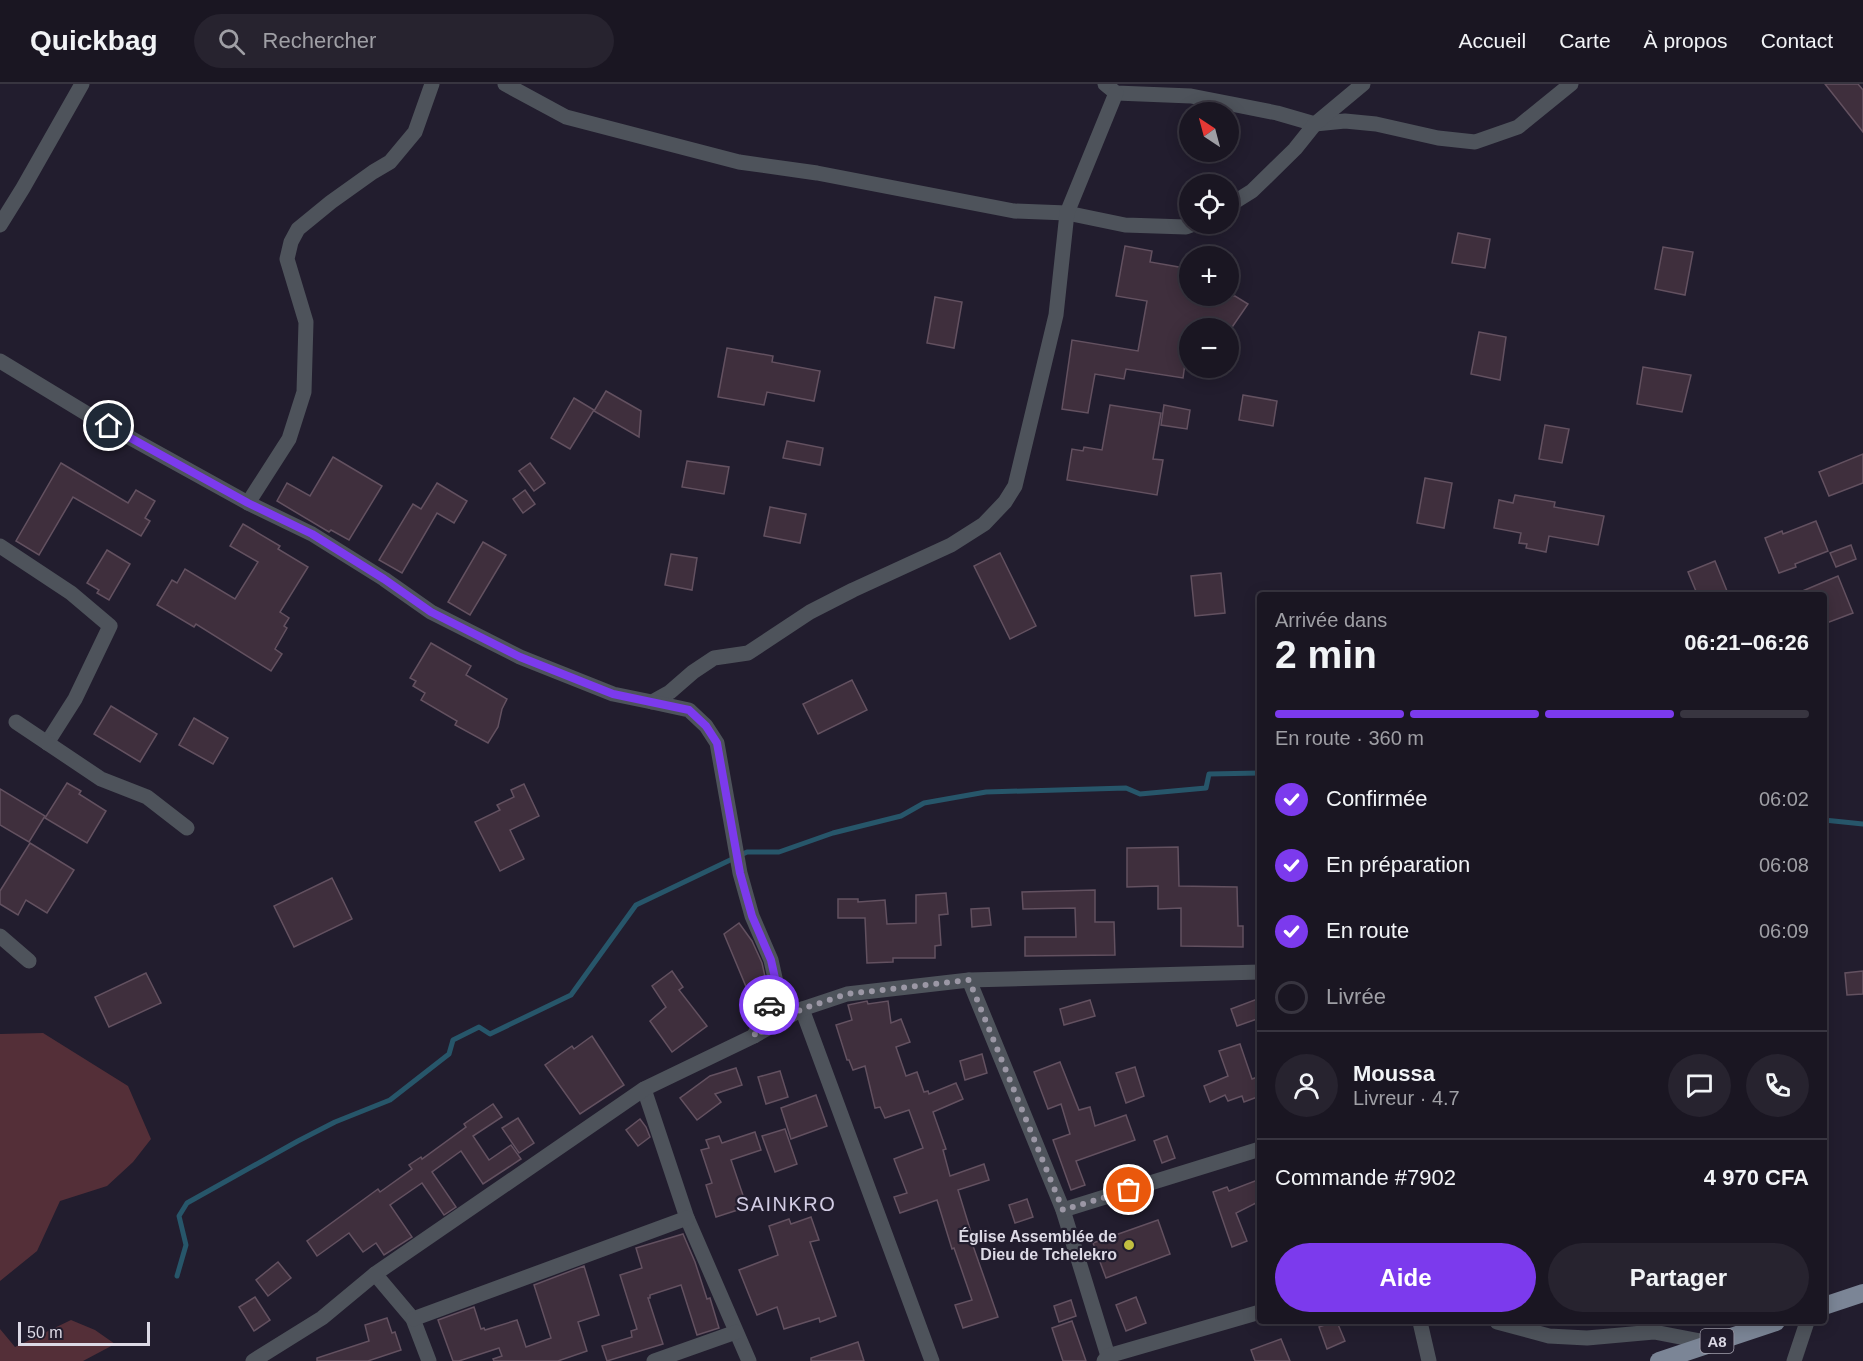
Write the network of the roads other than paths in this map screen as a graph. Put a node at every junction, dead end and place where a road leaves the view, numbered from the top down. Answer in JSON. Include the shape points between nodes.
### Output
{"nodes":[{"id":1,"x":82,"y":84,"type":"edge"},
{"id":2,"x":432,"y":84,"type":"edge"},
{"id":3,"x":505,"y":84,"type":"edge"},
{"id":4,"x":1363,"y":84,"type":"edge"},
{"id":5,"x":1571,"y":84,"type":"edge"},
{"id":6,"x":1110,"y":88,"type":"edge"},
{"id":7,"x":1315,"y":124,"type":"junction"},
{"id":8,"x":1239,"y":200,"type":"edge"},
{"id":9,"x":1067,"y":213,"type":"junction"},
{"id":10,"x":0,"y":225,"type":"edge"},
{"id":11,"x":1179,"y":227,"type":"edge"},
{"id":12,"x":0,"y":362,"type":"edge"},
{"id":13,"x":248,"y":503,"type":"junction"},
{"id":14,"x":0,"y":546,"type":"edge"},
{"id":15,"x":652,"y":702,"type":"junction"},
{"id":16,"x":16,"y":722,"type":"dead end"},
{"id":17,"x":47,"y":743,"type":"junction"},
{"id":18,"x":187,"y":828,"type":"dead end"},
{"id":19,"x":0,"y":936,"type":"edge"},
{"id":20,"x":29,"y":960,"type":"dead end"},
{"id":21,"x":1257,"y":972,"type":"edge"},
{"id":22,"x":969,"y":980,"type":"junction"},
{"id":23,"x":802,"y":1009,"type":"junction"},
{"id":24,"x":754,"y":1036,"type":"junction"},
{"id":25,"x":644,"y":1089,"type":"junction"},
{"id":26,"x":1257,"y":1150,"type":"edge"},
{"id":27,"x":1063,"y":1210,"type":"junction"},
{"id":28,"x":687,"y":1218,"type":"junction"},
{"id":29,"x":375,"y":1274,"type":"junction"},
{"id":30,"x":1863,"y":1293,"type":"edge"},
{"id":31,"x":1827,"y":1304,"type":"edge"},
{"id":32,"x":1257,"y":1313,"type":"edge"},
{"id":33,"x":413,"y":1318,"type":"junction"},
{"id":34,"x":1420,"y":1324,"type":"edge"},
{"id":35,"x":1504,"y":1324,"type":"edge"},
{"id":36,"x":1770,"y":1324,"type":"edge"},
{"id":37,"x":1806,"y":1324,"type":"edge"},
{"id":38,"x":1651,"y":1327,"type":"edge"},
{"id":39,"x":736,"y":1332,"type":"junction"},
{"id":40,"x":1711,"y":1343,"type":"junction"},
{"id":41,"x":1106,"y":1359,"type":"edge"},
{"id":42,"x":254,"y":1361,"type":"edge"},
{"id":43,"x":429,"y":1361,"type":"edge"},
{"id":44,"x":654,"y":1361,"type":"edge"},
{"id":45,"x":749,"y":1361,"type":"edge"},
{"id":46,"x":932,"y":1361,"type":"edge"},
{"id":47,"x":1429,"y":1361,"type":"edge"},
{"id":48,"x":1659,"y":1361,"type":"edge"},
{"id":49,"x":1794,"y":1361,"type":"edge"}],
"edges":[{"from":1,"to":10,"type":"street"},
{"from":2,"to":13,"type":"street","via":[[415,132],[390,162],[331,202],[298,229],[291,242],[287,259],[306,322],[304,392],[289,439]]},
{"from":3,"to":9,"type":"street","via":[[566,117],[739,162],[1014,211]]},
{"from":4,"to":7,"type":"street"},
{"from":5,"to":7,"type":"street","via":[[1518,127],[1475,142],[1376,124]]},
{"from":6,"to":7,"type":"street","via":[[1191,96]]},
{"from":6,"to":9,"type":"street"},
{"from":7,"to":8,"type":"street","via":[[1295,149]]},
{"from":9,"to":11,"type":"street","via":[[1125,225]]},
{"from":9,"to":15,"type":"street","via":[[1056,315],[1015,486],[1005,502],[984,524],[951,545],[810,612],[748,653],[714,658]]},
{"from":12,"to":13,"type":"street"},
{"from":13,"to":15,"type":"street","via":[[312,534],[431,612],[520,657],[613,694]]},
{"from":14,"to":17,"type":"street","via":[[71,593],[110,626],[75,699]]},
{"from":15,"to":24,"type":"street","via":[[689,710],[717,743],[740,873],[777,987]]},
{"from":16,"to":17,"type":"street"},
{"from":17,"to":18,"type":"street","via":[[101,779],[147,797]]},
{"from":19,"to":20,"type":"street"},
{"from":21,"to":22,"type":"street"},
{"from":22,"to":23,"type":"street","via":[[847,994]]},
{"from":22,"to":27,"type":"street"},
{"from":23,"to":24,"type":"street"},
{"from":23,"to":46,"type":"street"},
{"from":24,"to":25,"type":"street"},
{"from":25,"to":28,"type":"street"},
{"from":25,"to":29,"type":"street"},
{"from":26,"to":27,"type":"street"},
{"from":27,"to":41,"type":"street"},
{"from":28,"to":33,"type":"street"},
{"from":28,"to":39,"type":"street"},
{"from":29,"to":33,"type":"street"},
{"from":29,"to":42,"type":"street","via":[[322,1318]]},
{"from":30,"to":31,"type":"main road"},
{"from":32,"to":41,"type":"street"},
{"from":33,"to":43,"type":"street"},
{"from":34,"to":47,"type":"street"},
{"from":35,"to":38,"type":"street","via":[[1549,1336],[1587,1338]]},
{"from":36,"to":40,"type":"main road","number":"A8"},
{"from":37,"to":49,"type":"street"},
{"from":38,"to":40,"type":"street"},
{"from":39,"to":44,"type":"street"},
{"from":39,"to":45,"type":"street"},
{"from":40,"to":48,"type":"main road","number":"A8"}]}
